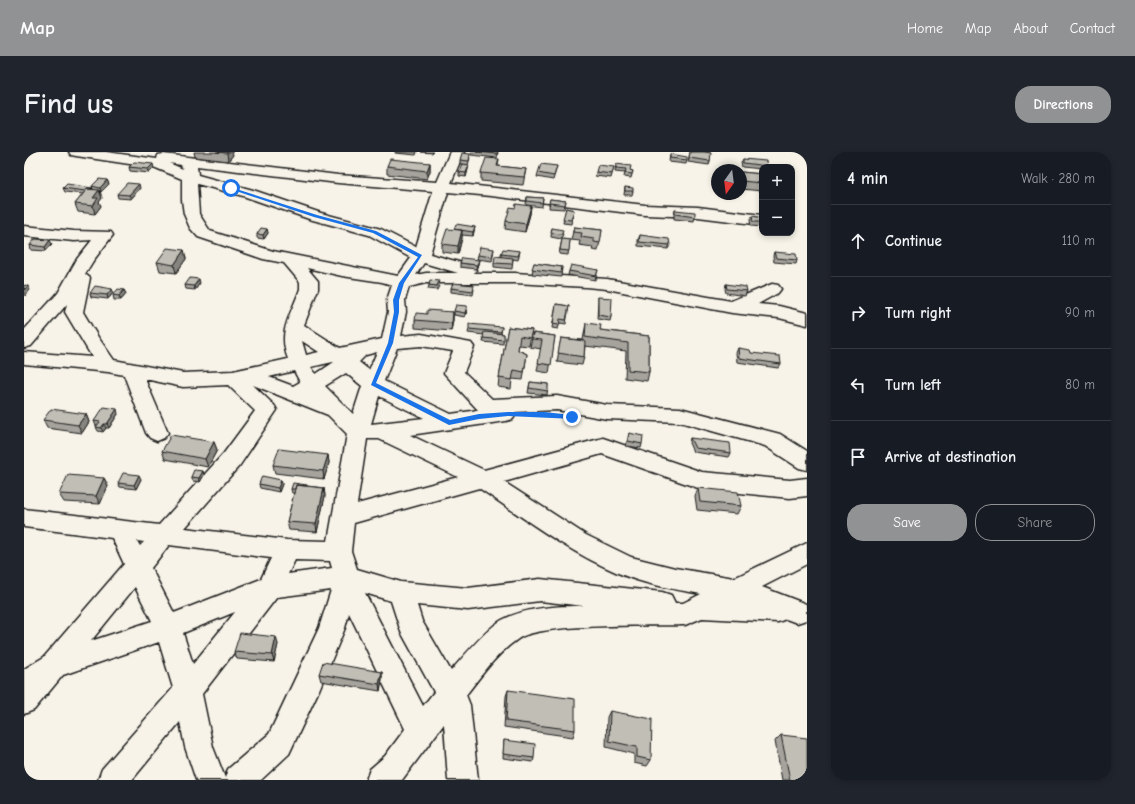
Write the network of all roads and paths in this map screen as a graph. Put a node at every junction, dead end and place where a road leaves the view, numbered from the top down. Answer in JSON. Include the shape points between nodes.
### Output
{"nodes":[{"id":1,"x":76,"y":152,"type":"edge"},
{"id":2,"x":457,"y":152,"type":"edge"},
{"id":3,"x":178,"y":158,"type":"edge"},
{"id":4,"x":190,"y":177,"type":"junction"},
{"id":5,"x":442,"y":188,"type":"junction"},
{"id":6,"x":759,"y":220,"type":"edge"},
{"id":7,"x":24,"y":231,"type":"edge"},
{"id":8,"x":421,"y":256,"type":"junction"},
{"id":9,"x":85,"y":259,"type":"junction"},
{"id":10,"x":291,"y":260,"type":"junction"},
{"id":11,"x":515,"y":278,"type":"junction"},
{"id":12,"x":401,"y":283,"type":"junction"},
{"id":13,"x":772,"y":289,"type":"dead end"},
{"id":14,"x":732,"y":308,"type":"junction"},
{"id":15,"x":397,"y":312,"type":"junction"},
{"id":16,"x":807,"y":319,"type":"edge"},
{"id":17,"x":294,"y":327,"type":"junction"},
{"id":18,"x":24,"y":342,"type":"edge"},
{"id":19,"x":390,"y":343,"type":"junction"},
{"id":20,"x":348,"y":356,"type":"junction"},
{"id":21,"x":24,"y":358,"type":"edge"},
{"id":22,"x":298,"y":364,"type":"junction"},
{"id":23,"x":108,"y":365,"type":"junction"},
{"id":24,"x":132,"y":371,"type":"junction"},
{"id":25,"x":242,"y":377,"type":"junction"},
{"id":26,"x":314,"y":384,"type":"junction"},
{"id":27,"x":373,"y":384,"type":"junction"},
{"id":28,"x":293,"y":394,"type":"junction"},
{"id":29,"x":267,"y":410,"type":"junction"},
{"id":30,"x":337,"y":410,"type":"junction"},
{"id":31,"x":449,"y":422,"type":"junction"},
{"id":32,"x":361,"y":423,"type":"junction"},
{"id":33,"x":413,"y":429,"type":"junction"},
{"id":34,"x":384,"y":432,"type":"junction"},
{"id":35,"x":156,"y":433,"type":"dead end"},
{"id":36,"x":772,"y":440,"type":"junction"},
{"id":37,"x":807,"y":444,"type":"edge"},
{"id":38,"x":807,"y":462,"type":"edge"},
{"id":39,"x":482,"y":479,"type":"junction"},
{"id":40,"x":807,"y":487,"type":"edge"},
{"id":41,"x":343,"y":517,"type":"junction"},
{"id":42,"x":24,"y":518,"type":"edge"},
{"id":43,"x":119,"y":529,"type":"junction"},
{"id":44,"x":164,"y":535,"type":"junction"},
{"id":45,"x":287,"y":550,"type":"junction"},
{"id":46,"x":339,"y":551,"type":"junction"},
{"id":47,"x":807,"y":553,"type":"edge"},
{"id":48,"x":138,"y":568,"type":"junction"},
{"id":49,"x":347,"y":577,"type":"junction"},
{"id":50,"x":270,"y":587,"type":"junction"},
{"id":51,"x":737,"y":589,"type":"junction"},
{"id":52,"x":401,"y":593,"type":"junction"},
{"id":53,"x":701,"y":607,"type":"junction"},
{"id":54,"x":168,"y":627,"type":"junction"},
{"id":55,"x":52,"y":666,"type":"junction"},
{"id":56,"x":24,"y":684,"type":"edge"},
{"id":57,"x":188,"y":691,"type":"junction"},
{"id":58,"x":450,"y":693,"type":"junction"},
{"id":59,"x":24,"y":701,"type":"edge"},
{"id":60,"x":414,"y":741,"type":"junction"},
{"id":61,"x":112,"y":780,"type":"edge"},
{"id":62,"x":211,"y":780,"type":"edge"},
{"id":63,"x":239,"y":780,"type":"edge"},
{"id":64,"x":381,"y":780,"type":"edge"},
{"id":65,"x":402,"y":780,"type":"edge"},
{"id":66,"x":463,"y":780,"type":"edge"}],
"edges":[{"from":1,"to":3,"type":"street","via":[[128,159]]},
{"from":2,"to":5,"type":"street"},
{"from":3,"to":4,"type":"street","via":[[172,170]]},
{"from":3,"to":5,"type":"street"},
{"from":4,"to":8,"type":"street","via":[[375,232]]},
{"from":4,"to":10,"type":"street","via":[[191,217],[196,227],[204,234]]},
{"from":5,"to":6,"type":"street"},
{"from":5,"to":8,"type":"street"},
{"from":7,"to":9,"type":"street","via":[[74,236],[105,235]]},
{"from":8,"to":11,"type":"street","via":[[456,268]]},
{"from":8,"to":12,"type":"street"},
{"from":9,"to":18,"type":"street","via":[[64,295]]},
{"from":9,"to":23,"type":"street","via":[[74,312]]},
{"from":10,"to":12,"type":"street","via":[[385,277]]},
{"from":10,"to":17,"type":"street","via":[[309,281],[309,289]]},
{"from":11,"to":12,"type":"street","via":[[426,278]]},
{"from":11,"to":14,"type":"street","via":[[607,284]]},
{"from":12,"to":15,"type":"street","via":[[396,300]]},
{"from":13,"to":14,"type":"street"},
{"from":14,"to":16,"type":"street","via":[[779,312]]},
{"from":15,"to":19,"type":"street"},
{"from":15,"to":20,"type":"street"},
{"from":17,"to":20,"type":"street"},
{"from":17,"to":22,"type":"street","via":[[292,338]]},
{"from":19,"to":20,"type":"street"},
{"from":19,"to":27,"type":"street"},
{"from":19,"to":36,"type":"street","via":[[421,340],[464,347],[454,373],[487,406],[557,403],[607,412],[680,415]]},
{"from":20,"to":22,"type":"street"},
{"from":20,"to":26,"type":"street"},
{"from":20,"to":27,"type":"street"},
{"from":21,"to":23,"type":"street"},
{"from":22,"to":25,"type":"street"},
{"from":22,"to":26,"type":"street"},
{"from":23,"to":24,"type":"street"},
{"from":24,"to":25,"type":"street","via":[[183,380]]},
{"from":24,"to":35,"type":"street"},
{"from":25,"to":28,"type":"street"},
{"from":25,"to":29,"type":"street"},
{"from":26,"to":28,"type":"street"},
{"from":26,"to":30,"type":"street"},
{"from":27,"to":31,"type":"street"},
{"from":27,"to":32,"type":"street"},
{"from":28,"to":29,"type":"street"},
{"from":28,"to":30,"type":"street"},
{"from":29,"to":44,"type":"street","via":[[232,459]]},
{"from":30,"to":32,"type":"street"},
{"from":31,"to":33,"type":"street"},
{"from":31,"to":36,"type":"street","via":[[501,415],[544,414]]},
{"from":32,"to":33,"type":"street"},
{"from":32,"to":34,"type":"street"},
{"from":32,"to":41,"type":"street"},
{"from":33,"to":34,"type":"street"},
{"from":34,"to":39,"type":"street"},
{"from":36,"to":37,"type":"street"},
{"from":36,"to":38,"type":"street"},
{"from":39,"to":40,"type":"street","via":[[603,446],[701,480],[790,489]]},
{"from":39,"to":41,"type":"street"},
{"from":39,"to":51,"type":"street","via":[[578,542],[626,566],[675,579]]},
{"from":41,"to":46,"type":"street"},
{"from":42,"to":43,"type":"street"},
{"from":43,"to":44,"type":"street"},
{"from":43,"to":48,"type":"street"},
{"from":44,"to":45,"type":"street"},
{"from":44,"to":48,"type":"street"},
{"from":45,"to":46,"type":"street"},
{"from":45,"to":50,"type":"street"},
{"from":46,"to":49,"type":"street"},
{"from":47,"to":51,"type":"street"},
{"from":48,"to":54,"type":"street"},
{"from":48,"to":55,"type":"street"},
{"from":49,"to":50,"type":"street"},
{"from":49,"to":52,"type":"street"},
{"from":49,"to":60,"type":"street"},
{"from":49,"to":63,"type":"street","via":[[332,628],[279,744]]},
{"from":50,"to":54,"type":"street"},
{"from":50,"to":57,"type":"street"},
{"from":51,"to":53,"type":"street"},
{"from":51,"to":53,"type":"street","via":[[797,612]]},
{"from":52,"to":53,"type":"street","via":[[468,599],[540,590]]},
{"from":52,"to":58,"type":"street","via":[[410,624]]},
{"from":53,"to":58,"type":"street","via":[[686,614],[667,616],[545,618],[510,629],[480,657]]},
{"from":54,"to":55,"type":"street"},
{"from":54,"to":57,"type":"street"},
{"from":55,"to":56,"type":"street"},
{"from":55,"to":59,"type":"street"},
{"from":57,"to":61,"type":"street"},
{"from":57,"to":62,"type":"street","via":[[199,747]]},
{"from":58,"to":60,"type":"street"},
{"from":58,"to":66,"type":"street","via":[[456,705]]},
{"from":60,"to":64,"type":"street"},
{"from":60,"to":65,"type":"street"}]}
